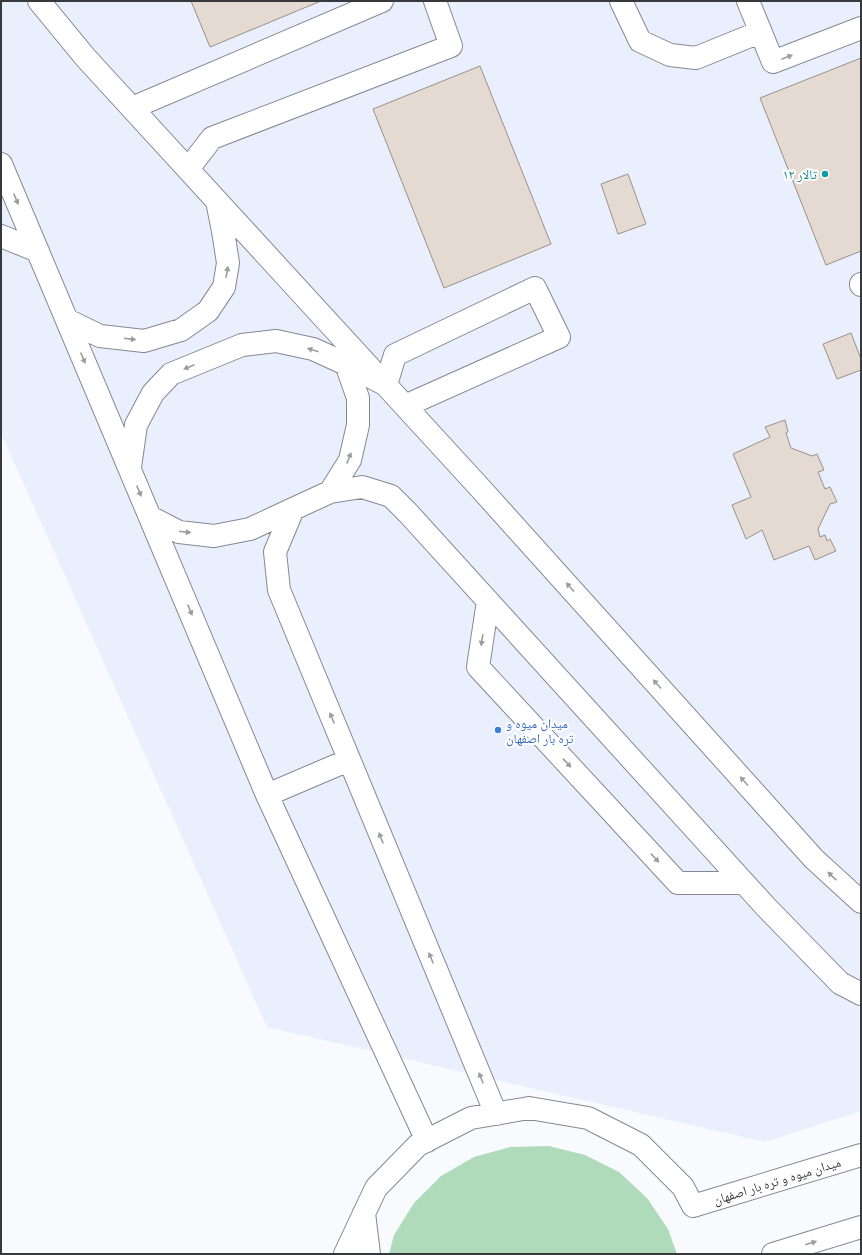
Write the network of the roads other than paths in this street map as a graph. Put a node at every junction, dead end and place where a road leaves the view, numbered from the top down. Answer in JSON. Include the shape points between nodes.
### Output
{"nodes":[{"id":1,"x":40,"y":1,"type":"edge"},
{"id":2,"x":382,"y":1,"type":"edge"},
{"id":3,"x":435,"y":1,"type":"edge"},
{"id":4,"x":621,"y":1,"type":"edge"},
{"id":5,"x":748,"y":1,"type":"edge"},
{"id":6,"x":861,"y":28,"type":"edge"},
{"id":7,"x":760,"y":32,"type":"junction"},
{"id":8,"x":132,"y":108,"type":"junction"},
{"id":9,"x":1,"y":164,"type":"edge"},
{"id":10,"x":188,"y":169,"type":"junction"},
{"id":11,"x":216,"y":200,"type":"junction"},
{"id":12,"x":1,"y":236,"type":"edge"},
{"id":13,"x":38,"y":251,"type":"junction"},
{"id":14,"x":320,"y":314,"type":"junction"},
{"id":15,"x":67,"y":320,"type":"junction"},
{"id":16,"x":346,"y":364,"type":"junction"},
{"id":17,"x":386,"y":385,"type":"junction"},
{"id":18,"x":404,"y":406,"type":"junction"},
{"id":19,"x":130,"y":467,"type":"junction"},
{"id":20,"x":330,"y":492,"type":"junction"},
{"id":21,"x":292,"y":509,"type":"junction"},
{"id":22,"x":150,"y":517,"type":"junction"},
{"id":23,"x":488,"y":601,"type":"junction"},
{"id":24,"x":349,"y":760,"type":"junction"},
{"id":25,"x":267,"y":794,"type":"junction"},
{"id":26,"x":744,"y":882,"type":"junction"},
{"id":27,"x":861,"y":902,"type":"edge"},
{"id":28,"x":861,"y":994,"type":"edge"},
{"id":29,"x":496,"y":1114,"type":"junction"},
{"id":30,"x":427,"y":1141,"type":"junction"},
{"id":31,"x":861,"y":1155,"type":"edge"},
{"id":32,"x":364,"y":1213,"type":"junction"},
{"id":33,"x":861,"y":1227,"type":"edge"},
{"id":34,"x":331,"y":1254,"type":"edge"},
{"id":35,"x":345,"y":1254,"type":"edge"},
{"id":36,"x":359,"y":1254,"type":"edge"},
{"id":37,"x":370,"y":1254,"type":"edge"},
{"id":38,"x":773,"y":1254,"type":"edge"}],
"edges":[{"from":1,"to":8,"type":"lane","via":[[85,57]]},
{"from":2,"to":8,"type":"lane"},
{"from":3,"to":10,"type":"lane","via":[[451,46],[212,138]]},
{"from":4,"to":7,"type":"lane","via":[[640,41],[670,55],[696,58]]},
{"from":5,"to":7,"type":"lane"},
{"from":7,"to":6,"type":"lane","one_way":true,"via":[[773,62]]},
{"from":8,"to":10,"type":"lane"},
{"from":9,"to":13,"type":"lane","one_way":true},
{"from":10,"to":11,"type":"lane"},
{"from":11,"to":14,"type":"lane"},
{"from":15,"to":11,"type":"lane","one_way":true,"via":[[100,336],[144,341],[181,330],[208,311],[224,287],[228,263]]},
{"from":12,"to":13,"type":"lane"},
{"from":13,"to":15,"type":"lane"},
{"from":14,"to":16,"type":"lane"},
{"from":14,"to":17,"type":"lane"},
{"from":15,"to":19,"type":"lane","one_way":true},
{"from":16,"to":17,"type":"lane"},
{"from":16,"to":19,"type":"lane","one_way":true,"via":[[313,349],[276,341],[242,345],[171,374],[153,393],[136,425]]},
{"from":20,"to":16,"type":"lane","one_way":true,"via":[[350,460],[358,425],[358,398]]},
{"from":17,"to":18,"type":"lane"},
{"from":17,"to":18,"type":"lane","via":[[394,355],[536,288],[558,337]]},
{"from":27,"to":18,"type":"lane","one_way":true,"via":[[814,859]]},
{"from":19,"to":22,"type":"lane","one_way":true},
{"from":20,"to":21,"type":"lane"},
{"from":20,"to":23,"type":"lane","via":[[362,487],[391,496]]},
{"from":22,"to":21,"type":"lane","one_way":true,"via":[[179,532],[214,536],[250,529]]},
{"from":24,"to":21,"type":"lane","one_way":true,"via":[[279,590],[275,552]]},
{"from":22,"to":25,"type":"lane","one_way":true},
{"from":23,"to":26,"type":"lane"},
{"from":23,"to":26,"type":"lane","one_way":true,"via":[[478,667],[678,883]]},
{"from":24,"to":25,"type":"lane"},
{"from":29,"to":24,"type":"lane","one_way":true},
{"from":25,"to":30,"type":"lane"},
{"from":26,"to":28,"type":"lane","via":[[840,983]]},
{"from":29,"to":30,"type":"lane","via":[[471,1118]]},
{"from":29,"to":31,"type":"lane","name":"میدان میوه و تره بار اصفهان","via":[[529,1108],[588,1118],[641,1145],[683,1187],[693,1206]]},
{"from":30,"to":32,"type":"lane","via":[[418,1145],[376,1188]]},
{"from":32,"to":34,"type":"lane","via":[[333,1246]]},
{"from":32,"to":35,"type":"lane"},
{"from":32,"to":36,"type":"lane"},
{"from":32,"to":37,"type":"lane"},
{"from":38,"to":33,"type":"lane","one_way":true}]}
